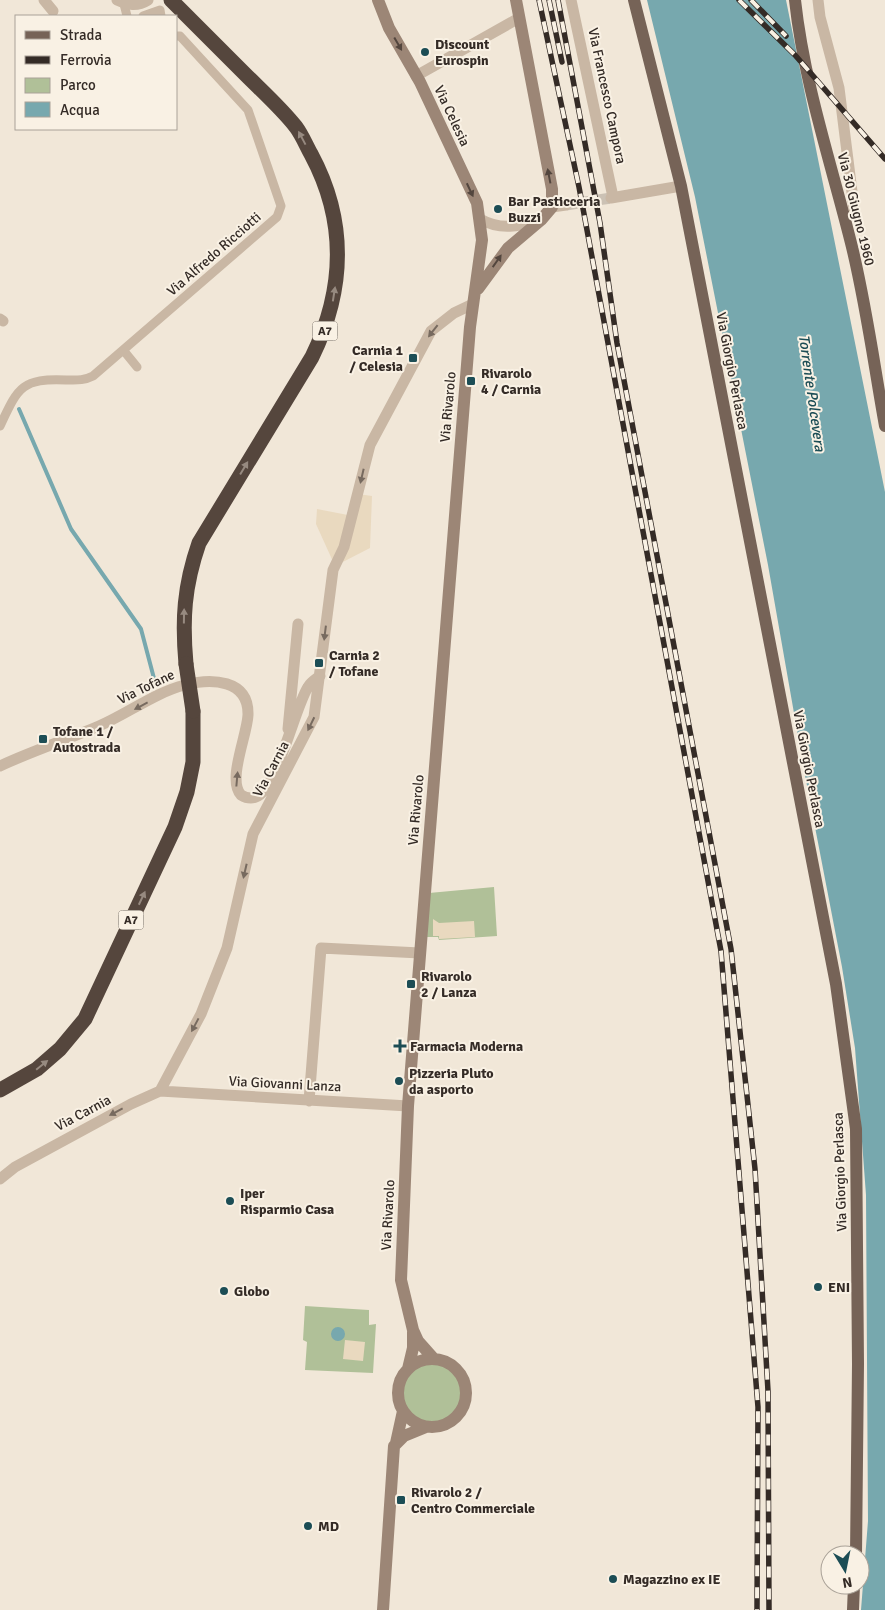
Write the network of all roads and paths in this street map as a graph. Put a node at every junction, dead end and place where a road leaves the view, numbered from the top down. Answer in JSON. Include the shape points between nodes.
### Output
{"nodes":[{"id":1,"x":44,"y":0,"type":"edge"},
{"id":2,"x":148,"y":0,"type":"edge"},
{"id":3,"x":171,"y":0,"type":"edge"},
{"id":4,"x":378,"y":0,"type":"edge"},
{"id":5,"x":516,"y":0,"type":"edge"},
{"id":6,"x":571,"y":0,"type":"edge"},
{"id":7,"x":634,"y":0,"type":"edge"},
{"id":8,"x":795,"y":0,"type":"edge"},
{"id":9,"x":818,"y":0,"type":"edge"},
{"id":10,"x":120,"y":2,"type":"edge"},
{"id":11,"x":54,"y":11,"type":"dead end"},
{"id":12,"x":126,"y":15,"type":"edge"},
{"id":13,"x":147,"y":15,"type":"edge"},
{"id":14,"x":161,"y":15,"type":"edge"},
{"id":15,"x":519,"y":18,"type":"junction"},
{"id":16,"x":178,"y":36,"type":"edge"},
{"id":17,"x":416,"y":76,"type":"junction"},
{"id":18,"x":681,"y":186,"type":"junction"},
{"id":19,"x":566,"y":205,"type":"tunnel mouth"},
{"id":20,"x":552,"y":207,"type":"junction"},
{"id":21,"x":854,"y":208,"type":"dead end"},
{"id":22,"x":480,"y":219,"type":"junction"},
{"id":23,"x":541,"y":220,"type":"junction"},
{"id":24,"x":474,"y":299,"type":"junction"},
{"id":25,"x":124,"y":351,"type":"junction"},
{"id":26,"x":137,"y":367,"type":"dead end"},
{"id":27,"x":0,"y":426,"type":"edge"},
{"id":28,"x":885,"y":426,"type":"edge"},
{"id":29,"x":298,"y":624,"type":"dead end"},
{"id":30,"x":320,"y":676,"type":"junction"},
{"id":31,"x":288,"y":738,"type":"junction"},
{"id":32,"x":0,"y":766,"type":"edge"},
{"id":33,"x":420,"y":953,"type":"junction"},
{"id":34,"x":0,"y":1090,"type":"edge"},
{"id":35,"x":160,"y":1092,"type":"junction"},
{"id":36,"x":309,"y":1101,"type":"junction"},
{"id":37,"x":408,"y":1106,"type":"junction"},
{"id":38,"x":0,"y":1179,"type":"edge"},
{"id":39,"x":412,"y":1330,"type":"junction"},
{"id":40,"x":434,"y":1359,"type":"junction"},
{"id":41,"x":408,"y":1369,"type":"junction"},
{"id":42,"x":403,"y":1411,"type":"junction"},
{"id":43,"x":426,"y":1427,"type":"junction"},
{"id":44,"x":396,"y":1443,"type":"junction"},
{"id":45,"x":856,"y":1545,"type":"edge"},
{"id":46,"x":854,"y":1595,"type":"edge"},
{"id":47,"x":384,"y":1610,"type":"edge"},
{"id":48,"x":853,"y":1610,"type":"edge"}],
"edges":[{"from":1,"to":11,"type":"street"},
{"from":2,"to":10,"type":"street","via":[[141,5]]},
{"from":34,"to":3,"type":"highway","number":"A7","one_way":true,"bridge":true,"via":[[38,1069],[60,1049],[85,1018],[175,827],[193,762],[193,711],[186,664],[184,605],[189,571],[199,543],[312,357],[326,330],[334,298],[338,267],[333,206],[321,173],[297,130],[278,106]]},
{"from":4,"to":17,"type":"main road","name":"Via Celesia","one_way":true,"via":[[389,28]]},
{"from":5,"to":15,"type":"main road"},
{"from":6,"to":18,"type":"street","name":"Via Francesco Campora","via":[[612,198]]},
{"from":7,"to":18,"type":"main road","name":"Via Giorgio Perlasca"},
{"from":8,"to":28,"type":"main road","name":"Via 30 Giugno 1960","via":[[798,29],[817,115],[852,246]]},
{"from":9,"to":21,"type":"street","via":[[839,88]]},
{"from":10,"to":12,"type":"street"},
{"from":13,"to":14,"type":"street","via":[[160,10]]},
{"from":15,"to":17,"type":"street"},
{"from":20,"to":15,"type":"main road","one_way":true,"via":[[552,189]]},
{"from":16,"to":25,"type":"street","name":"Via Alfredo Ricciotti","via":[[248,110],[281,206],[277,217]]},
{"from":17,"to":22,"type":"main road","name":"Via Celesia","one_way":true,"via":[[477,203]]},
{"from":18,"to":45,"type":"main road","name":"Via Giorgio Perlasca","via":[[836,984],[856,1129]]},
{"from":19,"to":20,"type":"street"},
{"from":20,"to":23,"type":"main road","name":"Via Rivarolo"},
{"from":22,"to":23,"type":"street","via":[[505,227]]},
{"from":22,"to":24,"type":"main road","name":"Via Rivarolo","via":[[482,240]]},
{"from":24,"to":23,"type":"main road","name":"Via Rivarolo","one_way":true,"via":[[499,257]]},
{"from":24,"to":30,"type":"street","name":"Via Carnia","one_way":true,"via":[[432,331],[370,446],[344,548],[333,570]]},
{"from":24,"to":33,"type":"main road","name":"Via Rivarolo"},
{"from":25,"to":26,"type":"street"},
{"from":25,"to":27,"type":"street","name":"Via Alfredo Ricciotti","via":[[89,378],[37,379],[28,383],[15,396]]},
{"from":29,"to":31,"type":"street","name":"Via Tofane"},
{"from":30,"to":31,"type":"street","name":"Via Tofane","via":[[308,687]]},
{"from":30,"to":35,"type":"street","name":"Via Carnia","one_way":true,"via":[[314,717],[253,834],[227,948],[201,1014]]},
{"from":31,"to":32,"type":"street","name":"Via Tofane","one_way":true,"via":[[262,793],[252,798],[241,796],[235,783],[248,706],[243,694],[234,687],[223,682],[208,682],[170,690],[99,726]]},
{"from":33,"to":36,"type":"street","via":[[321,948]]},
{"from":33,"to":37,"type":"main road","name":"Via Rivarolo"},
{"from":35,"to":36,"type":"street","name":"Via Giovanni Lanza"},
{"from":35,"to":38,"type":"street","name":"Via Carnia","one_way":true,"via":[[131,1104],[15,1167]]},
{"from":36,"to":37,"type":"street","name":"Via Giovanni Lanza"},
{"from":37,"to":39,"type":"main road","name":"Via Rivarolo","via":[[401,1280]]},
{"from":39,"to":40,"type":"main road","name":"Via Rivarolo"},
{"from":39,"to":41,"type":"main road","name":"Via Rivarolo","via":[[413,1348]]},
{"from":40,"to":41,"type":"main road"},
{"from":40,"to":43,"type":"main road","name":"Via Rivarolo","via":[[460,1372],[466,1400],[451,1422],[434,1428]]},
{"from":41,"to":42,"type":"main road","name":"Via Rivarolo","via":[[398,1388]]},
{"from":42,"to":43,"type":"main road","via":[[416,1424]]},
{"from":42,"to":44,"type":"main road","name":"Via Rivarolo"},
{"from":43,"to":44,"type":"main road","name":"Via Rivarolo","via":[[413,1431]]},
{"from":44,"to":47,"type":"main road","name":"Via Rivarolo"},
{"from":46,"to":48,"type":"main road"}]}
